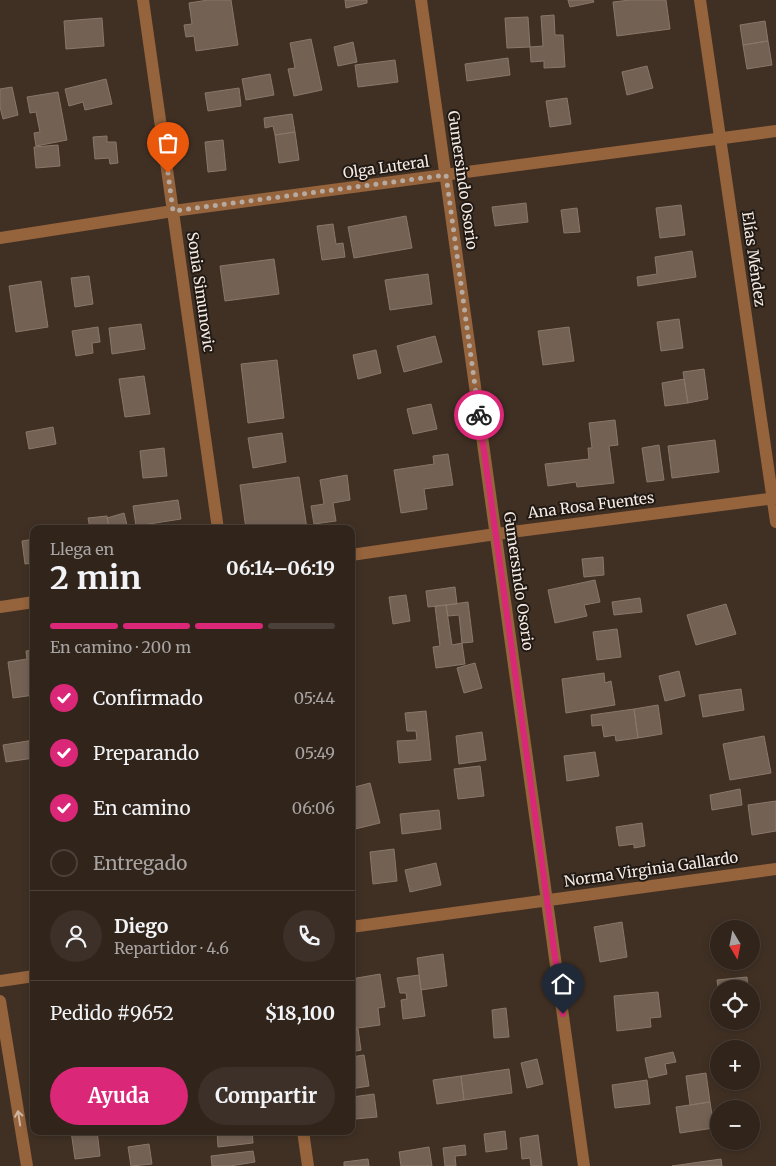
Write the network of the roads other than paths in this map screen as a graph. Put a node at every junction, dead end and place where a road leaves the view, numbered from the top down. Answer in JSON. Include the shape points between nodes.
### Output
{"nodes":[{"id":1,"x":143,"y":0,"type":"edge"},
{"id":2,"x":421,"y":0,"type":"edge"},
{"id":3,"x":700,"y":0,"type":"edge"},
{"id":4,"x":776,"y":132,"type":"edge"},
{"id":5,"x":720,"y":139,"type":"junction"},
{"id":6,"x":446,"y":175,"type":"junction"},
{"id":7,"x":173,"y":211,"type":"junction"},
{"id":8,"x":0,"y":238,"type":"edge"},
{"id":9,"x":774,"y":498,"type":"edge"},
{"id":10,"x":776,"y":522,"type":"edge"},
{"id":11,"x":217,"y":525,"type":"edge"},
{"id":12,"x":496,"y":534,"type":"junction"},
{"id":13,"x":355,"y":554,"type":"edge"},
{"id":14,"x":30,"y":603,"type":"edge"},
{"id":15,"x":0,"y":607,"type":"edge"},
{"id":16,"x":776,"y":869,"type":"edge"},
{"id":17,"x":547,"y":899,"type":"junction"},
{"id":18,"x":355,"y":926,"type":"edge"},
{"id":19,"x":30,"y":977,"type":"edge"},
{"id":20,"x":0,"y":981,"type":"edge"},
{"id":21,"x":0,"y":1001,"type":"edge"},
{"id":22,"x":304,"y":1135,"type":"edge"},
{"id":23,"x":26,"y":1166,"type":"edge"},
{"id":24,"x":308,"y":1166,"type":"edge"},
{"id":25,"x":584,"y":1166,"type":"edge"}],
"edges":[{"from":1,"to":7,"type":"street","name":"Sonia Simunovic"},
{"from":2,"to":6,"type":"street","name":"Gumersindo Osorio"},
{"from":3,"to":5,"type":"street","name":"Elías Méndez"},
{"from":4,"to":5,"type":"street","name":"Olga Luteral"},
{"from":5,"to":6,"type":"street","name":"Olga Luteral"},
{"from":5,"to":9,"type":"street","name":"Elías Méndez"},
{"from":6,"to":7,"type":"street","name":"Olga Luteral"},
{"from":6,"to":12,"type":"street","name":"Gumersindo Osorio"},
{"from":7,"to":8,"type":"street","name":"Olga Luteral"},
{"from":7,"to":11,"type":"street","name":"Sonia Simunovic"},
{"from":9,"to":10,"type":"street","name":"Elías Méndez"},
{"from":9,"to":12,"type":"street","name":"Ana Rosa Fuentes"},
{"from":12,"to":13,"type":"street","name":"Ana Rosa Fuentes"},
{"from":12,"to":17,"type":"street","name":"Gumersindo Osorio"},
{"from":14,"to":15,"type":"street"},
{"from":16,"to":17,"type":"street","name":"Norma Virginia Gallardo"},
{"from":17,"to":18,"type":"street","name":"Norma Virginia Gallardo"},
{"from":17,"to":25,"type":"street","name":"Gumersindo Osorio"},
{"from":19,"to":20,"type":"street"},
{"from":23,"to":21,"type":"street","one_way":true},
{"from":22,"to":24,"type":"street"}]}
